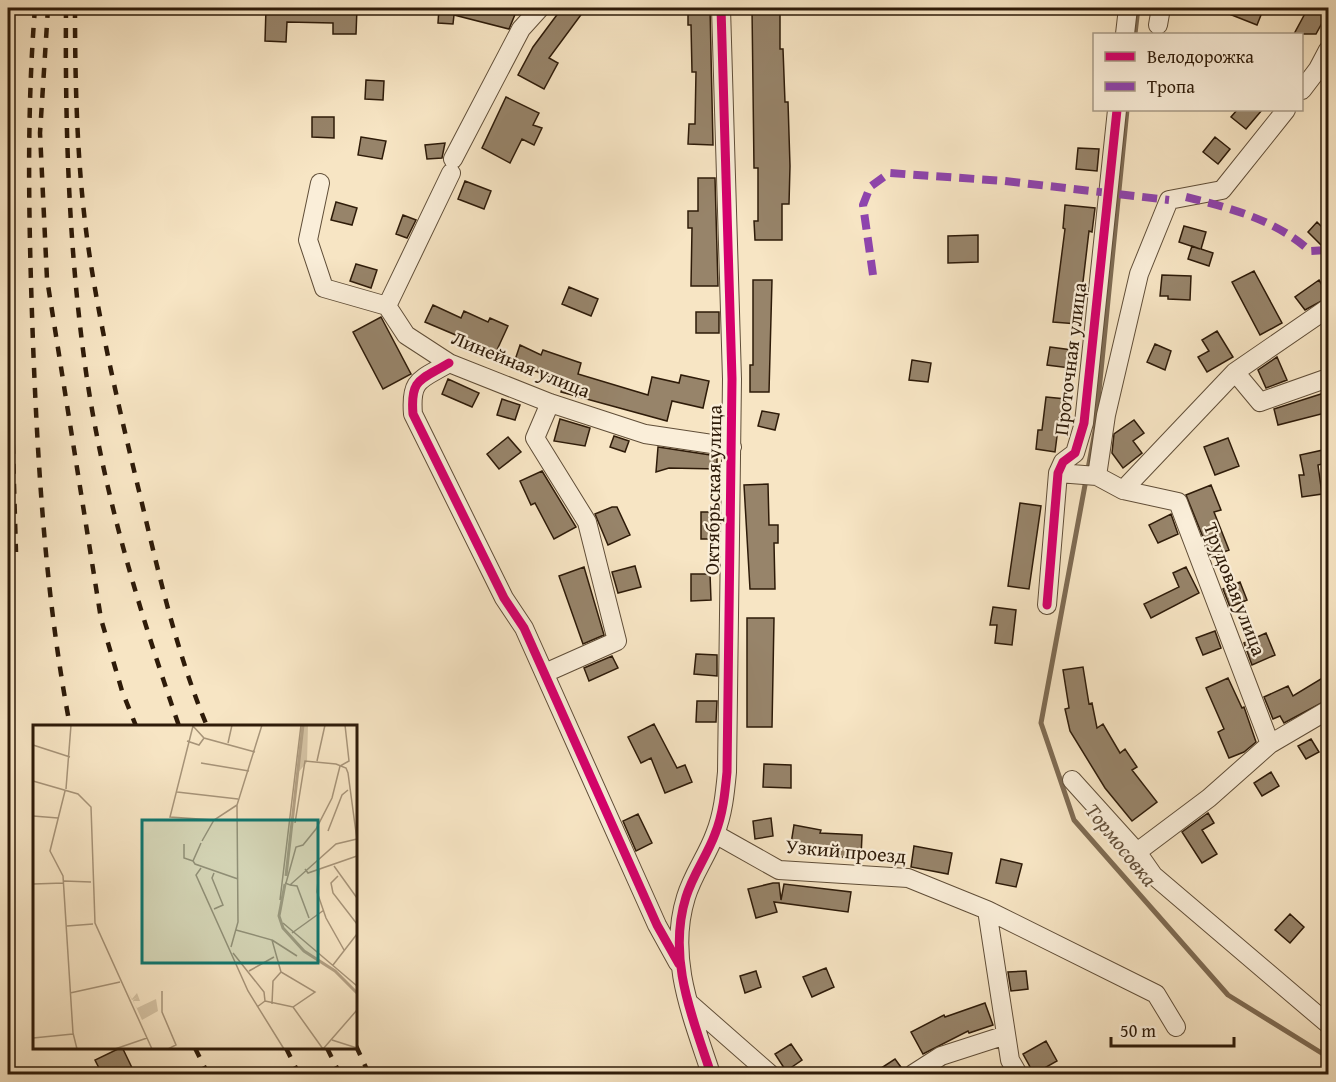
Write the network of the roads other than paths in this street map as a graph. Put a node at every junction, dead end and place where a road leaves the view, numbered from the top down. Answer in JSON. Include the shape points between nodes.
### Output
{"nodes":[{"id":1,"x":540,"y":8,"type":"edge"},
{"id":2,"x":721,"y":8,"type":"edge"},
{"id":3,"x":1128,"y":8,"type":"edge"},
{"id":4,"x":1125,"y":33,"type":"edge"},
{"id":5,"x":1329,"y":50,"type":"edge"},
{"id":6,"x":1303,"y":89,"type":"edge"},
{"id":7,"x":1117,"y":111,"type":"edge"},
{"id":8,"x":1285,"y":111,"type":"edge"},
{"id":9,"x":320,"y":183,"type":"dead end"},
{"id":10,"x":387,"y":306,"type":"junction"},
{"id":11,"x":1329,"y":308,"type":"edge"},
{"id":12,"x":449,"y":363,"type":"junction"},
{"id":13,"x":1235,"y":372,"type":"junction"},
{"id":14,"x":1329,"y":378,"type":"edge"},
{"id":15,"x":550,"y":404,"type":"junction"},
{"id":16,"x":732,"y":447,"type":"junction"},
{"id":17,"x":1058,"y":473,"type":"junction"},
{"id":18,"x":1096,"y":476,"type":"junction"},
{"id":19,"x":1123,"y":490,"type":"junction"},
{"id":20,"x":1047,"y":605,"type":"dead end"},
{"id":21,"x":545,"y":673,"type":"junction"},
{"id":22,"x":1329,"y":710,"type":"edge"},
{"id":23,"x":1270,"y":744,"type":"junction"},
{"id":24,"x":1072,"y":780,"type":"dead end"},
{"id":25,"x":715,"y":834,"type":"junction"},
{"id":26,"x":1137,"y":852,"type":"junction"},
{"id":27,"x":987,"y":910,"type":"junction"},
{"id":28,"x":679,"y":964,"type":"junction"},
{"id":29,"x":688,"y":1002,"type":"junction"},
{"id":30,"x":1329,"y":1024,"type":"edge"},
{"id":31,"x":1176,"y":1027,"type":"dead end"},
{"id":32,"x":1006,"y":1035,"type":"junction"},
{"id":33,"x":711,"y":1074,"type":"edge"},
{"id":34,"x":770,"y":1074,"type":"edge"},
{"id":35,"x":913,"y":1074,"type":"edge"},
{"id":36,"x":1018,"y":1074,"type":"edge"}],
"edges":[{"from":1,"to":10,"type":"street","via":[[521,29]]},
{"from":2,"to":16,"type":"street","name":"Октябрьская улица"},
{"from":3,"to":4,"type":"street"},
{"from":5,"to":6,"type":"street"},
{"from":7,"to":17,"type":"street","name":"Проточная улица","via":[[1084,423],[1075,453],[1063,462]]},
{"from":8,"to":18,"type":"street","via":[[1222,190],[1169,200],[1139,274]]},
{"from":9,"to":10,"type":"street","via":[[309,240],[324,288]]},
{"from":10,"to":12,"type":"street","name":"Линейная улица","via":[[406,335]]},
{"from":11,"to":13,"type":"street"},
{"from":12,"to":15,"type":"street","name":"Линейная улица"},
{"from":12,"to":21,"type":"street","via":[[420,381],[411,393],[413,414]]},
{"from":13,"to":14,"type":"street","via":[[1260,402]]},
{"from":13,"to":19,"type":"street"},
{"from":15,"to":16,"type":"street","name":"Линейная улица","via":[[645,434]]},
{"from":15,"to":21,"type":"street","via":[[535,438],[587,522],[617,641]]},
{"from":16,"to":25,"type":"street","name":"Октябрьская улица","via":[[727,772],[724,804]]},
{"from":17,"to":18,"type":"street"},
{"from":17,"to":20,"type":"street"},
{"from":18,"to":19,"type":"street"},
{"from":19,"to":23,"type":"street","name":"Трудовая улица","via":[[1178,502]]},
{"from":21,"to":28,"type":"street","via":[[657,926]]},
{"from":22,"to":23,"type":"street"},
{"from":23,"to":26,"type":"street","via":[[1209,798]]},
{"from":24,"to":26,"type":"street"},
{"from":25,"to":27,"type":"street","name":"Узкий проезд","via":[[779,870],[908,878]]},
{"from":25,"to":28,"type":"street","name":"Октябрьская улица","via":[[686,897],[679,930]]},
{"from":26,"to":30,"type":"street","via":[[1153,875]]},
{"from":27,"to":31,"type":"street","name":"Узкий проезд","via":[[1156,994]]},
{"from":27,"to":32,"type":"street"},
{"from":28,"to":29,"type":"street"},
{"from":29,"to":33,"type":"street"},
{"from":29,"to":34,"type":"street"},
{"from":32,"to":35,"type":"street","via":[[941,1056]]},
{"from":32,"to":36,"type":"street","via":[[1010,1060]]}]}
